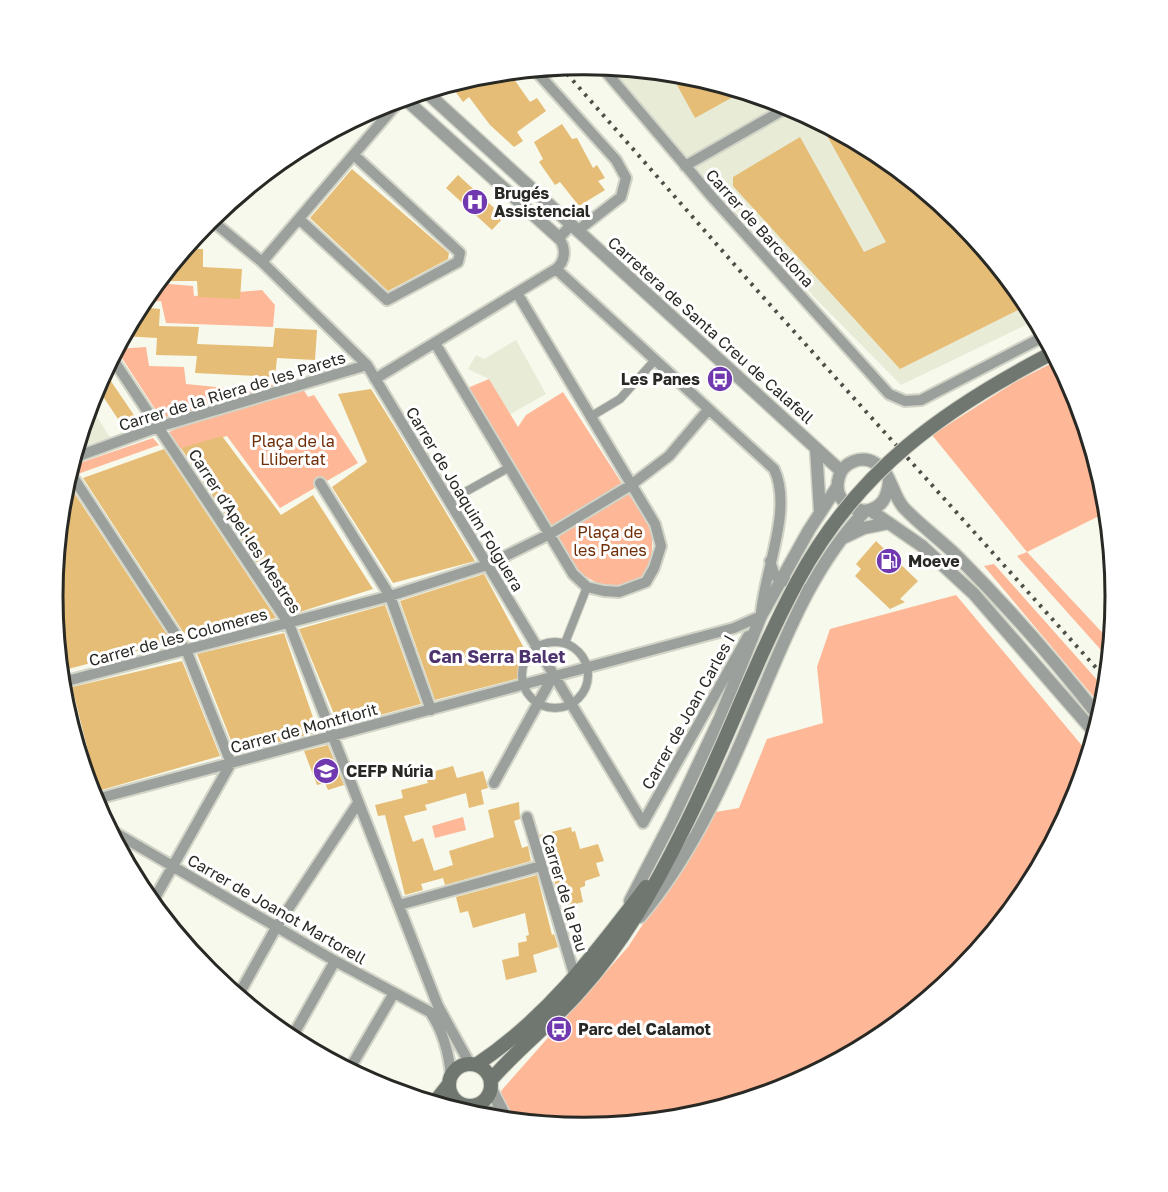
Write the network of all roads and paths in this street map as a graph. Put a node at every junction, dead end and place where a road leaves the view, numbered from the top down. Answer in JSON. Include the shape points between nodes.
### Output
{"nodes":[{"id":1,"x":609,"y":76,"type":"edge"},
{"id":2,"x":541,"y":77,"type":"edge"},
{"id":3,"x":432,"y":98,"type":"edge"},
{"id":4,"x":411,"y":105,"type":"edge"},
{"id":5,"x":390,"y":113,"type":"edge"},
{"id":6,"x":778,"y":113,"type":"edge"},
{"id":7,"x":354,"y":155,"type":"junction"},
{"id":8,"x":685,"y":166,"type":"junction"},
{"id":9,"x":298,"y":219,"type":"junction"},
{"id":10,"x":218,"y":226,"type":"edge"},
{"id":11,"x":574,"y":228,"type":"junction"},
{"id":12,"x":559,"y":238,"type":"junction"},
{"id":13,"x":262,"y":262,"type":"junction"},
{"id":14,"x":556,"y":269,"type":"junction"},
{"id":15,"x":517,"y":293,"type":"junction"},
{"id":16,"x":1037,"y":340,"type":"edge"},
{"id":17,"x":435,"y":343,"type":"junction"},
{"id":18,"x":1046,"y":356,"type":"edge"},
{"id":19,"x":654,"y":361,"type":"junction"},
{"id":20,"x":367,"y":365,"type":"junction"},
{"id":21,"x":117,"y":366,"type":"edge"},
{"id":22,"x":375,"y":379,"type":"junction"},
{"id":23,"x":708,"y":410,"type":"junction"},
{"id":24,"x":590,"y":417,"type":"junction"},
{"id":25,"x":158,"y":427,"type":"junction"},
{"id":26,"x":816,"y":448,"type":"junction"},
{"id":27,"x":83,"y":454,"type":"edge"},
{"id":28,"x":510,"y":467,"type":"junction"},
{"id":29,"x":841,"y":471,"type":"junction"},
{"id":30,"x":76,"y":482,"type":"edge"},
{"id":31,"x":889,"y":482,"type":"junction"},
{"id":32,"x":320,"y":483,"type":"dead end"},
{"id":33,"x":631,"y":485,"type":"junction"},
{"id":34,"x":837,"y":487,"type":"junction"},
{"id":35,"x":449,"y":501,"type":"junction"},
{"id":36,"x":867,"y":511,"type":"junction"},
{"id":37,"x":820,"y":513,"type":"junction"},
{"id":38,"x":889,"y":523,"type":"junction"},
{"id":39,"x":550,"y":534,"type":"junction"},
{"id":40,"x":843,"y":538,"type":"junction"},
{"id":41,"x":770,"y":561,"type":"junction"},
{"id":42,"x":487,"y":565,"type":"junction"},
{"id":43,"x":780,"y":579,"type":"junction"},
{"id":44,"x":588,"y":587,"type":"junction"},
{"id":45,"x":808,"y":589,"type":"junction"},
{"id":46,"x":390,"y":596,"type":"junction"},
{"id":47,"x":761,"y":616,"type":"junction"},
{"id":48,"x":289,"y":624,"type":"junction"},
{"id":49,"x":565,"y":643,"type":"junction"},
{"id":50,"x":537,"y":649,"type":"junction"},
{"id":51,"x":187,"y":652,"type":"junction"},
{"id":52,"x":588,"y":666,"type":"junction"},
{"id":53,"x":553,"y":676,"type":"junction"},
{"id":54,"x":70,"y":680,"type":"edge"},
{"id":55,"x":522,"y":684,"type":"junction"},
{"id":56,"x":538,"y":704,"type":"junction"},
{"id":57,"x":570,"y":704,"type":"junction"},
{"id":58,"x":1092,"y":709,"type":"edge"},
{"id":59,"x":431,"y":710,"type":"junction"},
{"id":60,"x":1088,"y":725,"type":"edge"},
{"id":61,"x":334,"y":736,"type":"junction"},
{"id":62,"x":231,"y":763,"type":"junction"},
{"id":63,"x":494,"y":783,"type":"dead end"},
{"id":64,"x":104,"y":797,"type":"edge"},
{"id":65,"x":358,"y":803,"type":"junction"},
{"id":66,"x":527,"y":817,"type":"dead end"},
{"id":67,"x":123,"y":837,"type":"edge"},
{"id":68,"x":174,"y":866,"type":"junction"},
{"id":69,"x":540,"y":866,"type":"junction"},
{"id":70,"x":157,"y":894,"type":"edge"},
{"id":71,"x":399,"y":905,"type":"junction"},
{"id":72,"x":277,"y":926,"type":"junction"},
{"id":73,"x":623,"y":928,"type":"junction"},
{"id":74,"x":335,"y":961,"type":"junction"},
{"id":75,"x":575,"y":977,"type":"junction"},
{"id":76,"x":242,"y":989,"type":"edge"},
{"id":77,"x":394,"y":993,"type":"junction"},
{"id":78,"x":434,"y":1009,"type":"junction"},
{"id":79,"x":296,"y":1030,"type":"edge"},
{"id":80,"x":354,"y":1063,"type":"edge"},
{"id":81,"x":473,"y":1064,"type":"junction"},
{"id":82,"x":450,"y":1080,"type":"junction"},
{"id":83,"x":491,"y":1085,"type":"junction"},
{"id":84,"x":439,"y":1096,"type":"edge"},
{"id":85,"x":457,"y":1101,"type":"edge"},
{"id":86,"x":473,"y":1105,"type":"edge"},
{"id":87,"x":502,"y":1110,"type":"edge"}],
"edges":[{"from":1,"to":8,"type":"street","name":"Carrer de Barcelona"},
{"from":2,"to":11,"type":"street","via":[[616,160],[626,178],[621,197]]},
{"from":3,"to":11,"type":"street","name":"Carretera de Santa Creu de Calafell"},
{"from":4,"to":12,"type":"street"},
{"from":5,"to":7,"type":"street"},
{"from":6,"to":8,"type":"street"},
{"from":7,"to":9,"type":"street"},
{"from":7,"to":9,"type":"street","via":[[460,253],[458,262],[387,300]]},
{"from":8,"to":16,"type":"street","name":"Carrer de Barcelona","via":[[889,394],[905,401],[921,400]]},
{"from":9,"to":13,"type":"street"},
{"from":10,"to":13,"type":"street","name":"Carrer de Joaquim Folguera"},
{"from":11,"to":12,"type":"street"},
{"from":11,"to":26,"type":"street","name":"Carretera de Santa Creu de Calafell"},
{"from":12,"to":14,"type":"street","via":[[564,253]]},
{"from":13,"to":20,"type":"street","name":"Carrer de Joaquim Folguera"},
{"from":14,"to":15,"type":"street"},
{"from":14,"to":19,"type":"street"},
{"from":15,"to":17,"type":"street"},
{"from":15,"to":24,"type":"street"},
{"from":17,"to":22,"type":"street"},
{"from":17,"to":28,"type":"street"},
{"from":18,"to":73,"type":"main road","bridge":true,"via":[[972,397],[931,425],[877,474],[840,516],[787,602],[683,830]]},
{"from":19,"to":23,"type":"street"},
{"from":19,"to":24,"type":"street","via":[[620,399]]},
{"from":20,"to":22,"type":"street","name":"Carrer de Joaquim Folguera"},
{"from":20,"to":25,"type":"street","name":"Carrer de la Riera de les Parets"},
{"from":21,"to":25,"type":"street","name":"Carrer d'Apel·les Mestres"},
{"from":22,"to":35,"type":"street","name":"Carrer de Joaquim Folguera"},
{"from":23,"to":33,"type":"street","name":"Carrer de les Colomeres","via":[[669,456]]},
{"from":23,"to":41,"type":"street","via":[[774,469],[780,481],[781,506]]},
{"from":24,"to":33,"type":"street"},
{"from":25,"to":27,"type":"street","name":"Carrer de la Riera de les Parets"},
{"from":25,"to":48,"type":"street","name":"Carrer d'Apel·les Mestres"},
{"from":26,"to":29,"type":"street","name":"Carretera de Santa Creu de Calafell"},
{"from":26,"to":37,"type":"street"},
{"from":28,"to":35,"type":"street"},
{"from":28,"to":39,"type":"street"},
{"from":29,"to":31,"type":"street","via":[[854,461],[870,460],[886,473]]},
{"from":29,"to":34,"type":"street"},
{"from":30,"to":51,"type":"street"},
{"from":31,"to":36,"type":"street","via":[[883,502]]},
{"from":31,"to":58,"type":"street","via":[[901,505],[998,599]]},
{"from":32,"to":46,"type":"street"},
{"from":33,"to":39,"type":"street","name":"Carrer de les Colomeres"},
{"from":33,"to":44,"type":"street","via":[[655,524],[661,546],[654,568],[646,582],[630,589],[619,592]]},
{"from":34,"to":36,"type":"street","via":[[850,507]]},
{"from":34,"to":37,"type":"street"},
{"from":35,"to":42,"type":"street","name":"Carrer de Joaquim Folguera"},
{"from":36,"to":38,"type":"street"},
{"from":36,"to":40,"type":"street"},
{"from":37,"to":43,"type":"street"},
{"from":38,"to":40,"type":"street"},
{"from":38,"to":60,"type":"street","via":[[922,546],[974,594]]},
{"from":39,"to":42,"type":"street","name":"Carrer de les Colomeres"},
{"from":39,"to":44,"type":"street","via":[[573,574]]},
{"from":40,"to":45,"type":"street"},
{"from":41,"to":43,"type":"street"},
{"from":41,"to":47,"type":"street"},
{"from":42,"to":46,"type":"street","name":"Carrer de les Colomeres"},
{"from":42,"to":50,"type":"street","name":"Carrer de Joaquim Folguera"},
{"from":43,"to":45,"type":"street"},
{"from":43,"to":47,"type":"street"},
{"from":44,"to":49,"type":"street"},
{"from":45,"to":73,"type":"street","via":[[707,812],[656,899]]},
{"from":46,"to":48,"type":"street","name":"Carrer de les Colomeres"},
{"from":46,"to":59,"type":"street"},
{"from":47,"to":52,"type":"street","via":[[734,628]]},
{"from":47,"to":57,"type":"street","name":"Carrer de Joan Carles I","via":[[643,823]]},
{"from":47,"to":73,"type":"street","via":[[720,718]]},
{"from":48,"to":51,"type":"street","name":"Carrer de les Colomeres"},
{"from":48,"to":61,"type":"street","name":"Carrer d'Apel·les Mestres"},
{"from":49,"to":50,"type":"street","via":[[554,642]]},
{"from":49,"to":52,"type":"street"},
{"from":50,"to":53,"type":"street","name":"Carrer de Joaquim Folguera"},
{"from":50,"to":55,"type":"street","via":[[525,665]]},
{"from":51,"to":54,"type":"street","name":"Carrer de les Colomeres"},
{"from":51,"to":62,"type":"street"},
{"from":52,"to":53,"type":"street","name":"Carrer de Montflorit"},
{"from":52,"to":57,"type":"street","via":[[588,681]]},
{"from":53,"to":55,"type":"street","name":"Carrer de Montflorit"},
{"from":53,"to":56,"type":"street"},
{"from":53,"to":57,"type":"street","name":"Carrer de Joaquim Folguera"},
{"from":55,"to":56,"type":"street"},
{"from":55,"to":59,"type":"street","name":"Carrer de Montflorit"},
{"from":56,"to":57,"type":"street"},
{"from":56,"to":63,"type":"street"},
{"from":59,"to":61,"type":"street","name":"Carrer de Montflorit"},
{"from":61,"to":62,"type":"street","name":"Carrer de Montflorit"},
{"from":61,"to":65,"type":"street","name":"Carrer d'Apel·les Mestres"},
{"from":62,"to":64,"type":"street","name":"Carrer de Montflorit"},
{"from":62,"to":68,"type":"street"},
{"from":65,"to":71,"type":"street","name":"Carrer d'Apel·les Mestres"},
{"from":65,"to":72,"type":"street"},
{"from":66,"to":69,"type":"street","name":"Carrer de la Pau"},
{"from":67,"to":68,"type":"street","name":"Carrer de Joanot Martorell"},
{"from":68,"to":70,"type":"street"},
{"from":68,"to":72,"type":"street","name":"Carrer de Joanot Martorell"},
{"from":69,"to":71,"type":"street"},
{"from":69,"to":75,"type":"street","name":"Carrer de la Pau"},
{"from":71,"to":78,"type":"street","name":"Carrer d'Apel·les Mestres"},
{"from":72,"to":74,"type":"street","name":"Carrer de Joanot Martorell"},
{"from":72,"to":76,"type":"street"},
{"from":73,"to":75,"type":"main road"},
{"from":73,"to":83,"type":"main road","via":[[580,991]]},
{"from":74,"to":77,"type":"street","name":"Carrer de Joanot Martorell"},
{"from":74,"to":79,"type":"street"},
{"from":75,"to":81,"type":"main road","via":[[518,1035]]},
{"from":77,"to":78,"type":"street","name":"Carrer de Joanot Martorell"},
{"from":77,"to":80,"type":"street"},
{"from":78,"to":81,"type":"street","name":"Carrer d'Apel·les Mestres"},
{"from":78,"to":82,"type":"street","via":[[448,1050]]},
{"from":81,"to":82,"type":"main road","via":[[460,1067]]},
{"from":81,"to":83,"type":"main road","via":[[486,1070]]},
{"from":82,"to":84,"type":"main road"},
{"from":82,"to":85,"type":"main road"},
{"from":83,"to":86,"type":"main road","via":[[485,1101]]},
{"from":83,"to":87,"type":"street"}]}
